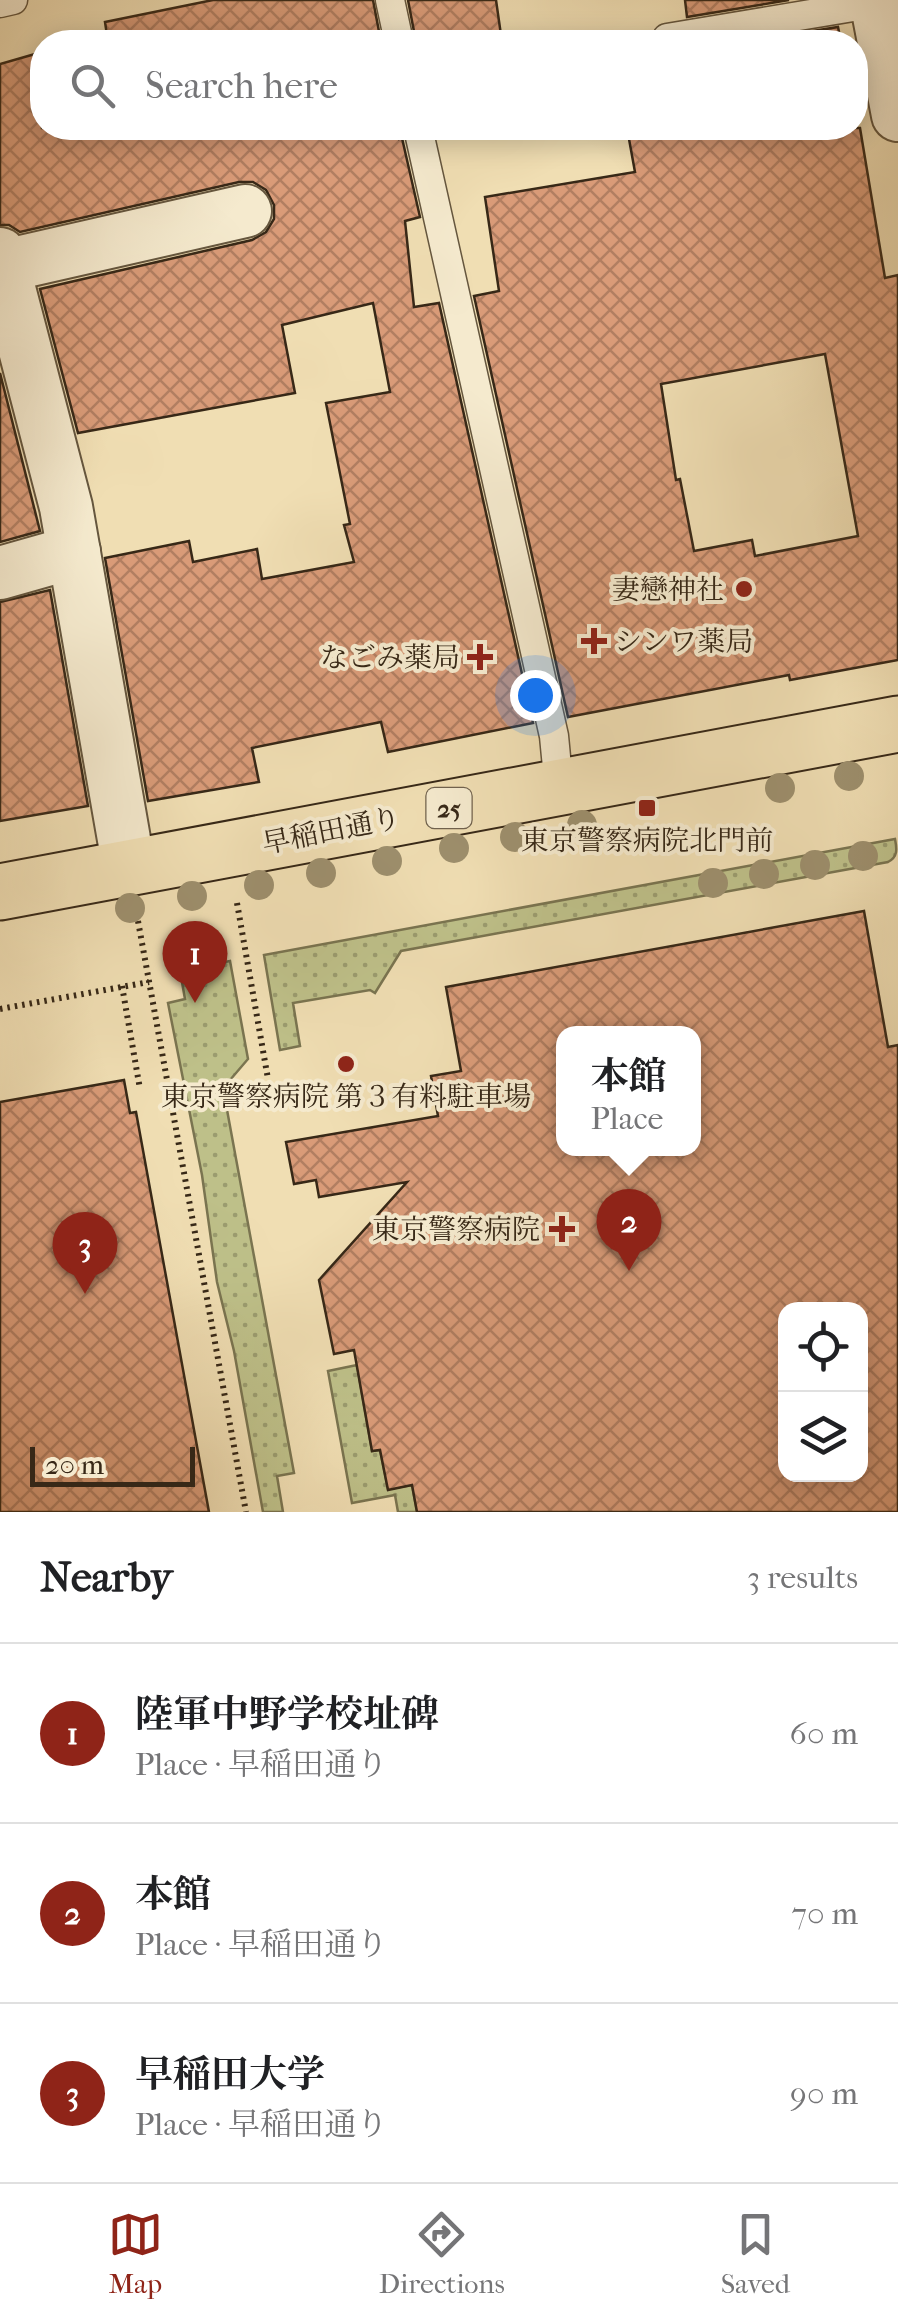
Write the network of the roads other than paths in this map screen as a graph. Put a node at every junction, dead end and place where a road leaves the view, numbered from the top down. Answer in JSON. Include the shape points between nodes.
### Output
{"nodes":[{"id":1,"x":13,"y":0,"type":"edge"},
{"id":2,"x":390,"y":0,"type":"edge"},
{"id":3,"x":0,"y":2,"type":"edge"},
{"id":4,"x":883,"y":14,"type":"edge"},
{"id":5,"x":397,"y":30,"type":"edge"},
{"id":6,"x":739,"y":30,"type":"edge"},
{"id":7,"x":898,"y":116,"type":"edge"},
{"id":8,"x":421,"y":140,"type":"edge"},
{"id":9,"x":245,"y":212,"type":"dead end"},
{"id":10,"x":4,"y":283,"type":"edge"},
{"id":11,"x":74,"y":552,"type":"junction"},
{"id":12,"x":0,"y":573,"type":"edge"},
{"id":13,"x":898,"y":724,"type":"edge"},
{"id":14,"x":559,"y":788,"type":"junction"},
{"id":15,"x":0,"y":892,"type":"edge"},
{"id":16,"x":133,"y":894,"type":"junction"}],
"edges":[{"from":1,"to":3,"type":"lane"},
{"from":2,"to":5,"type":"lane"},
{"from":4,"to":6,"type":"lane"},
{"from":4,"to":7,"type":"street"},
{"from":8,"to":14,"type":"lane","via":[[554,736]]},
{"from":9,"to":10,"type":"street"},
{"from":10,"to":11,"type":"street"},
{"from":11,"to":12,"type":"street"},
{"from":11,"to":16,"type":"street"},
{"from":13,"to":14,"type":"main road","name":"早稲田通り","number":"25"},
{"from":14,"to":16,"type":"main road","name":"早稲田通り","number":"25"},
{"from":15,"to":16,"type":"main road","name":"早稲田通り","number":"25"}]}
